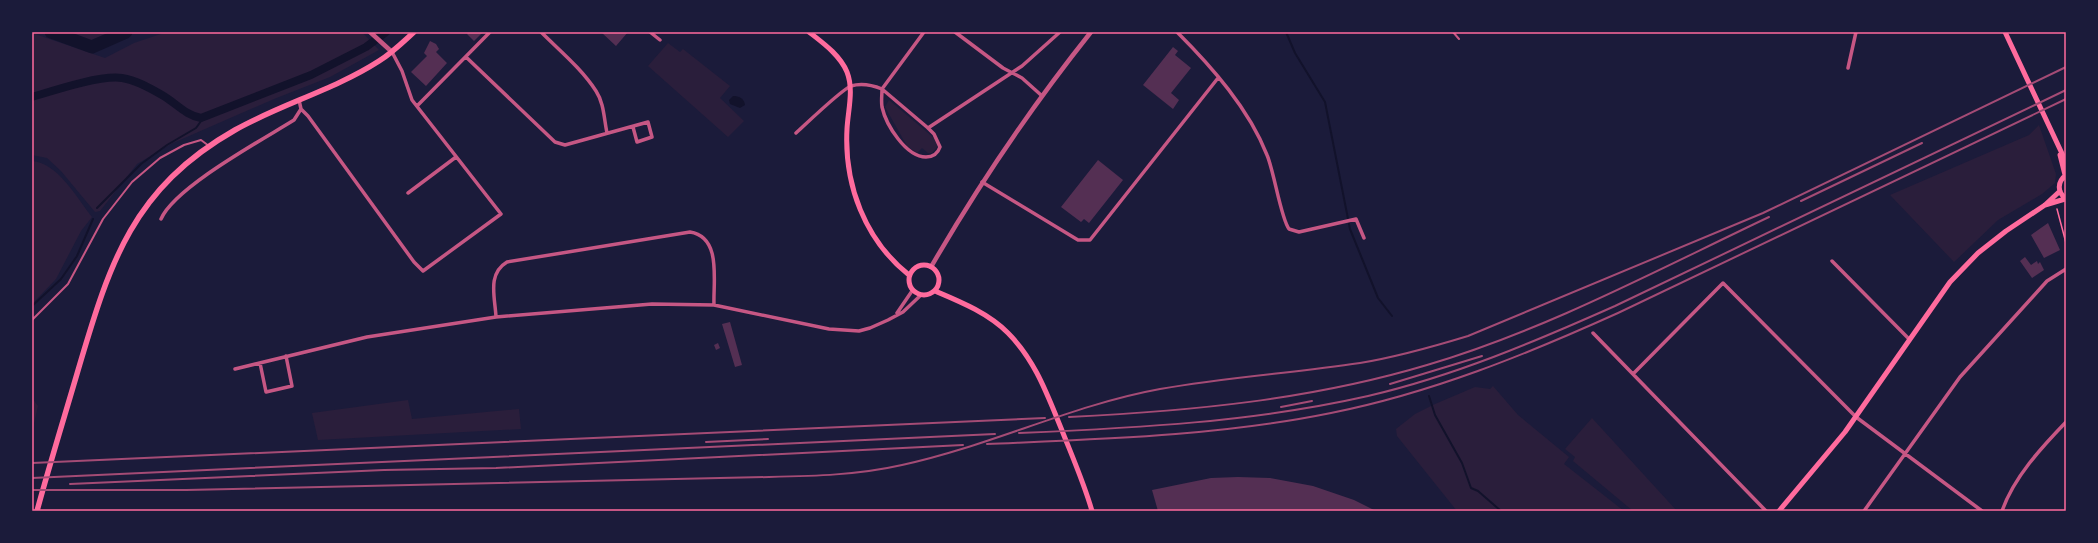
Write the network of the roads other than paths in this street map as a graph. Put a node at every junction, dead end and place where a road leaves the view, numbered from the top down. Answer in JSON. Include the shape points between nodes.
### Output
{"nodes":[{"id":1,"x":370,"y":32,"type":"edge"},
{"id":2,"x":414,"y":32,"type":"edge"},
{"id":3,"x":490,"y":32,"type":"edge"},
{"id":4,"x":541,"y":32,"type":"edge"},
{"id":5,"x":650,"y":32,"type":"edge"},
{"id":6,"x":809,"y":32,"type":"edge"},
{"id":7,"x":924,"y":32,"type":"edge"},
{"id":8,"x":954,"y":32,"type":"edge"},
{"id":9,"x":1060,"y":32,"type":"edge"},
{"id":10,"x":1091,"y":32,"type":"edge"},
{"id":11,"x":1177,"y":32,"type":"edge"},
{"id":12,"x":1453,"y":32,"type":"edge"},
{"id":13,"x":1856,"y":32,"type":"edge"},
{"id":14,"x":2007,"y":33,"type":"edge"},
{"id":15,"x":1459,"y":39,"type":"dead end"},
{"id":16,"x":660,"y":40,"type":"dead end"},
{"id":17,"x":392,"y":52,"type":"junction"},
{"id":18,"x":466,"y":57,"type":"junction"},
{"id":19,"x":1848,"y":68,"type":"dead end"},
{"id":20,"x":1011,"y":73,"type":"junction"},
{"id":21,"x":1218,"y":78,"type":"junction"},
{"id":22,"x":850,"y":86,"type":"junction"},
{"id":23,"x":882,"y":89,"type":"junction"},
{"id":24,"x":1041,"y":95,"type":"junction"},
{"id":25,"x":299,"y":100,"type":"junction"},
{"id":26,"x":417,"y":106,"type":"junction"},
{"id":27,"x":301,"y":109,"type":"junction"},
{"id":28,"x":632,"y":127,"type":"junction"},
{"id":29,"x":928,"y":128,"type":"junction"},
{"id":30,"x":607,"y":133,"type":"junction"},
{"id":31,"x":796,"y":133,"type":"dead end"},
{"id":32,"x":209,"y":146,"type":"junction"},
{"id":33,"x":2060,"y":152,"type":"junction"},
{"id":34,"x":456,"y":157,"type":"junction"},
{"id":35,"x":2066,"y":162,"type":"edge"},
{"id":36,"x":2066,"y":175,"type":"edge"},
{"id":37,"x":982,"y":182,"type":"junction"},
{"id":38,"x":2060,"y":191,"type":"junction"},
{"id":39,"x":408,"y":193,"type":"dead end"},
{"id":40,"x":2066,"y":199,"type":"edge"},
{"id":41,"x":2045,"y":205,"type":"junction"},
{"id":42,"x":161,"y":219,"type":"dead end"},
{"id":43,"x":1364,"y":238,"type":"dead end"},
{"id":44,"x":1832,"y":261,"type":"dead end"},
{"id":45,"x":931,"y":267,"type":"junction"},
{"id":46,"x":2066,"y":269,"type":"edge"},
{"id":47,"x":909,"y":275,"type":"junction"},
{"id":48,"x":912,"y":290,"type":"junction"},
{"id":49,"x":935,"y":290,"type":"junction"},
{"id":50,"x":921,"y":295,"type":"junction"},
{"id":51,"x":714,"y":305,"type":"junction"},
{"id":52,"x":896,"y":314,"type":"junction"},
{"id":53,"x":496,"y":317,"type":"junction"},
{"id":54,"x":32,"y":320,"type":"edge"},
{"id":55,"x":1593,"y":333,"type":"dead end"},
{"id":56,"x":1910,"y":339,"type":"junction"},
{"id":57,"x":286,"y":356,"type":"junction"},
{"id":58,"x":260,"y":363,"type":"junction"},
{"id":59,"x":235,"y":368,"type":"dead end"},
{"id":60,"x":1633,"y":374,"type":"junction"},
{"id":61,"x":1856,"y":417,"type":"junction"},
{"id":62,"x":2066,"y":422,"type":"edge"},
{"id":63,"x":1906,"y":454,"type":"junction"},
{"id":64,"x":37,"y":511,"type":"edge"},
{"id":65,"x":1092,"y":511,"type":"edge"},
{"id":66,"x":1766,"y":511,"type":"edge"},
{"id":67,"x":1779,"y":511,"type":"edge"},
{"id":68,"x":1864,"y":511,"type":"edge"},
{"id":69,"x":1982,"y":511,"type":"edge"},
{"id":70,"x":2002,"y":511,"type":"edge"}],
"edges":[{"from":1,"to":17,"type":"street"},
{"from":2,"to":17,"type":"main road"},
{"from":3,"to":18,"type":"street"},
{"from":4,"to":30,"type":"street","via":[[596,91],[603,108]]},
{"from":5,"to":16,"type":"street"},
{"from":6,"to":22,"type":"main road","via":[[842,63]]},
{"from":7,"to":23,"type":"street"},
{"from":8,"to":20,"type":"street"},
{"from":9,"to":20,"type":"street"},
{"from":10,"to":24,"type":"street"},
{"from":11,"to":21,"type":"street"},
{"from":12,"to":15,"type":"lane"},
{"from":13,"to":19,"type":"street"},
{"from":14,"to":33,"type":"main road"},
{"from":17,"to":25,"type":"main road","via":[[365,69]]},
{"from":17,"to":26,"type":"street","via":[[412,100]]},
{"from":18,"to":26,"type":"street"},
{"from":18,"to":30,"type":"street","via":[[555,142],[565,145]]},
{"from":20,"to":24,"type":"street","via":[[1022,78]]},
{"from":20,"to":29,"type":"street"},
{"from":21,"to":37,"type":"street","via":[[1090,240],[1078,240]]},
{"from":21,"to":43,"type":"street","via":[[1247,117],[1263,145],[1289,229],[1299,232],[1356,219]]},
{"from":22,"to":23,"type":"street","via":[[864,84]]},
{"from":22,"to":31,"type":"street"},
{"from":22,"to":47,"type":"main road","via":[[846,152],[858,204],[876,242],[888,257]]},
{"from":23,"to":29,"type":"street"},
{"from":23,"to":29,"type":"street","via":[[883,112],[906,149],[922,157],[937,152],[940,144]]},
{"from":24,"to":37,"type":"street"},
{"from":25,"to":27,"type":"street"},
{"from":25,"to":32,"type":"main road","via":[[260,117]]},
{"from":26,"to":34,"type":"street"},
{"from":27,"to":34,"type":"street","via":[[423,271],[501,214]]},
{"from":27,"to":42,"type":"street","via":[[294,120],[182,193],[167,207]]},
{"from":28,"to":28,"type":"street","via":[[648,122],[652,137],[637,142]]},
{"from":28,"to":30,"type":"street"},
{"from":32,"to":54,"type":"lane","via":[[201,140],[184,145],[160,158],[140,175],[103,219],[68,284]]},
{"from":32,"to":64,"type":"main road","via":[[186,163],[161,188],[131,228],[120,248],[101,294]]},
{"from":33,"to":35,"type":"main road"},
{"from":33,"to":36,"type":"main road"},
{"from":34,"to":39,"type":"street"},
{"from":36,"to":38,"type":"main road","via":[[2060,182]]},
{"from":37,"to":45,"type":"street"},
{"from":38,"to":40,"type":"main road"},
{"from":38,"to":41,"type":"main road"},
{"from":40,"to":41,"type":"main road"},
{"from":41,"to":56,"type":"main road","via":[[1978,252],[1950,282]]},
{"from":44,"to":56,"type":"street"},
{"from":45,"to":47,"type":"main road","via":[[924,264],[916,266]]},
{"from":45,"to":49,"type":"main road","via":[[939,278]]},
{"from":46,"to":63,"type":"street","via":[[2047,281],[2003,327],[1960,377],[1920,430]]},
{"from":47,"to":48,"type":"main road","via":[[908,283]]},
{"from":48,"to":50,"type":"main road"},
{"from":48,"to":52,"type":"street"},
{"from":49,"to":50,"type":"main road","via":[[927,295]]},
{"from":49,"to":65,"type":"main road","via":[[986,315],[1008,332],[1023,350],[1041,380]]},
{"from":50,"to":52,"type":"street","via":[[903,312]]},
{"from":51,"to":52,"type":"street","via":[[841,331],[870,328]]},
{"from":51,"to":53,"type":"street","via":[[652,304]]},
{"from":51,"to":53,"type":"street","via":[[713,253],[710,244],[699,233],[690,232],[507,262],[498,268],[494,277]]},
{"from":53,"to":57,"type":"street","via":[[367,337]]},
{"from":55,"to":60,"type":"street"},
{"from":56,"to":61,"type":"main road"},
{"from":57,"to":58,"type":"street"},
{"from":57,"to":58,"type":"street","via":[[292,386],[266,392]]},
{"from":58,"to":59,"type":"street"},
{"from":60,"to":61,"type":"street","via":[[1723,283]]},
{"from":60,"to":66,"type":"street"},
{"from":61,"to":63,"type":"street"},
{"from":61,"to":67,"type":"main road"},
{"from":62,"to":70,"type":"street","via":[[2026,468],[2007,496]]},
{"from":63,"to":68,"type":"street"},
{"from":63,"to":69,"type":"street"}]}
